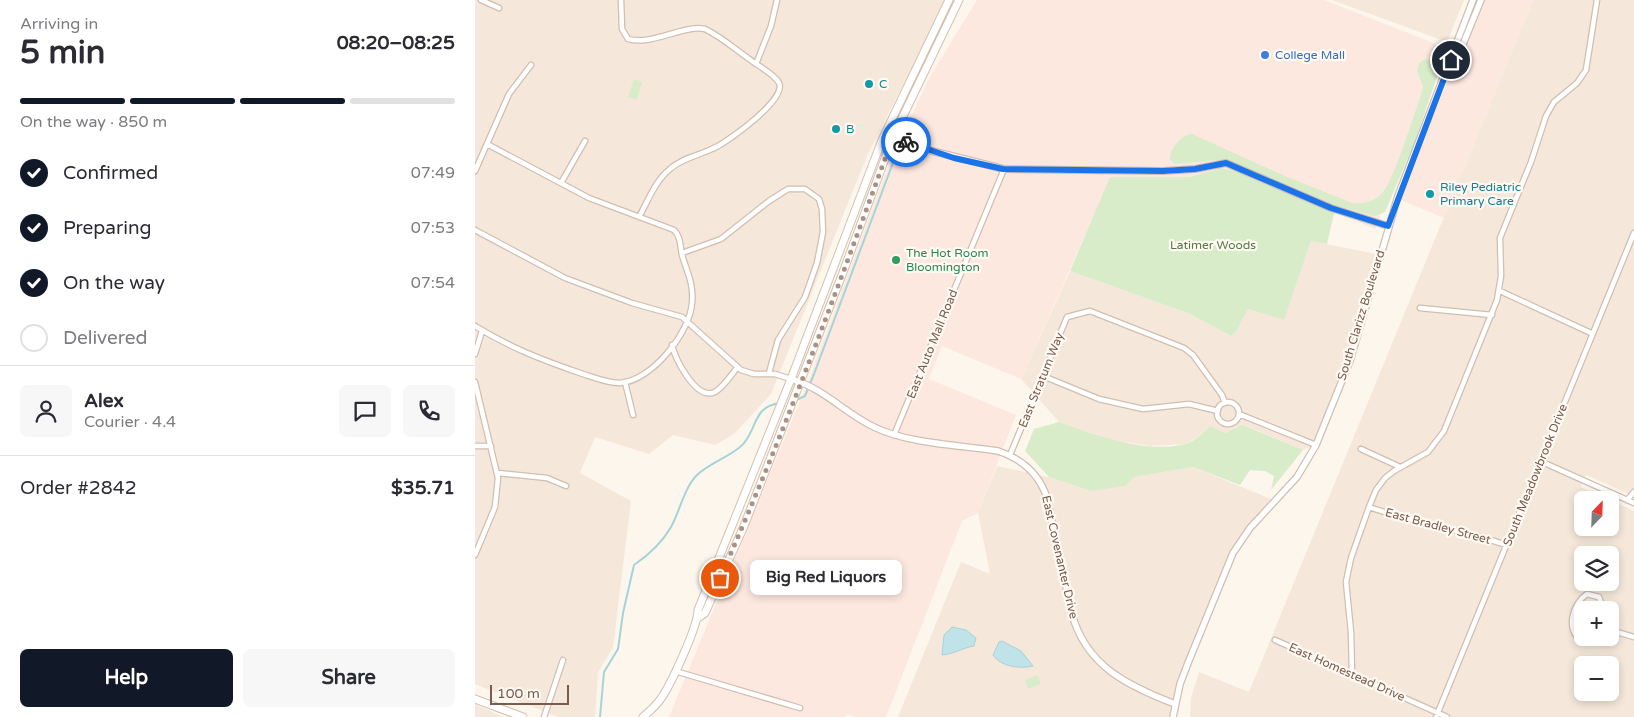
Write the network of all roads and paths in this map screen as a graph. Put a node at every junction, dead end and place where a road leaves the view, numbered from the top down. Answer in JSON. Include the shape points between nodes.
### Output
{"nodes":[{"id":1,"x":481,"y":0,"type":"edge"},
{"id":2,"x":621,"y":0,"type":"edge"},
{"id":3,"x":777,"y":0,"type":"edge"},
{"id":4,"x":949,"y":0,"type":"edge"},
{"id":5,"x":959,"y":0,"type":"edge"},
{"id":6,"x":1473,"y":0,"type":"edge"},
{"id":7,"x":1481,"y":0,"type":"edge"},
{"id":8,"x":1597,"y":0,"type":"edge"},
{"id":9,"x":499,"y":8,"type":"dead end"},
{"id":10,"x":1451,"y":60,"type":"junction"},
{"id":11,"x":756,"y":64,"type":"junction"},
{"id":12,"x":531,"y":65,"type":"dead end"},
{"id":13,"x":885,"y":133,"type":"junction"},
{"id":14,"x":893,"y":137,"type":"junction"},
{"id":15,"x":585,"y":141,"type":"dead end"},
{"id":16,"x":487,"y":144,"type":"junction"},
{"id":17,"x":1003,"y":169,"type":"junction"},
{"id":18,"x":475,"y":171,"type":"edge"},
{"id":19,"x":561,"y":183,"type":"junction"},
{"id":20,"x":639,"y":216,"type":"junction"},
{"id":21,"x":1388,"y":226,"type":"junction"},
{"id":22,"x":475,"y":230,"type":"edge"},
{"id":23,"x":1634,"y":233,"type":"edge"},
{"id":24,"x":1628,"y":248,"type":"junction"},
{"id":25,"x":1634,"y":250,"type":"edge"},
{"id":26,"x":682,"y":253,"type":"junction"},
{"id":27,"x":832,"y":271,"type":"junction"},
{"id":28,"x":842,"y":276,"type":"junction"},
{"id":29,"x":1500,"y":291,"type":"junction"},
{"id":30,"x":1420,"y":308,"type":"dead end"},
{"id":31,"x":1492,"y":315,"type":"junction"},
{"id":32,"x":689,"y":322,"type":"junction"},
{"id":33,"x":475,"y":326,"type":"edge"},
{"id":34,"x":482,"y":331,"type":"junction"},
{"id":35,"x":1591,"y":333,"type":"junction"},
{"id":36,"x":672,"y":345,"type":"junction"},
{"id":37,"x":475,"y":354,"type":"edge"},
{"id":38,"x":737,"y":368,"type":"junction"},
{"id":39,"x":769,"y":373,"type":"junction"},
{"id":40,"x":1043,"y":376,"type":"junction"},
{"id":41,"x":791,"y":378,"type":"junction"},
{"id":42,"x":475,"y":382,"type":"edge"},
{"id":43,"x":625,"y":382,"type":"junction"},
{"id":44,"x":803,"y":383,"type":"junction"},
{"id":45,"x":1225,"y":403,"type":"junction"},
{"id":46,"x":1217,"y":411,"type":"junction"},
{"id":47,"x":1239,"y":414,"type":"junction"},
{"id":48,"x":633,"y":415,"type":"dead end"},
{"id":49,"x":894,"y":436,"type":"junction"},
{"id":50,"x":1316,"y":445,"type":"junction"},
{"id":51,"x":475,"y":446,"type":"edge"},
{"id":52,"x":491,"y":446,"type":"junction"},
{"id":53,"x":1361,"y":449,"type":"dead end"},
{"id":54,"x":1010,"y":455,"type":"junction"},
{"id":55,"x":1540,"y":461,"type":"junction"},
{"id":56,"x":1401,"y":467,"type":"junction"},
{"id":57,"x":498,"y":473,"type":"junction"},
{"id":58,"x":566,"y":486,"type":"dead end"},
{"id":59,"x":1634,"y":492,"type":"edge"},
{"id":60,"x":1627,"y":500,"type":"junction"},
{"id":61,"x":1634,"y":504,"type":"edge"},
{"id":62,"x":1369,"y":507,"type":"junction"},
{"id":63,"x":734,"y":522,"type":"junction"},
{"id":64,"x":743,"y":526,"type":"junction"},
{"id":65,"x":1506,"y":545,"type":"junction"},
{"id":66,"x":475,"y":555,"type":"edge"},
{"id":67,"x":1580,"y":601,"type":"edge"},
{"id":68,"x":1601,"y":601,"type":"edge"},
{"id":69,"x":1574,"y":614,"type":"edge"},
{"id":70,"x":698,"y":618,"type":"junction"},
{"id":71,"x":1619,"y":633,"type":"edge"},
{"id":72,"x":1574,"y":635,"type":"edge"},
{"id":73,"x":1632,"y":637,"type":"edge"},
{"id":74,"x":1275,"y":640,"type":"dead end"},
{"id":75,"x":1634,"y":643,"type":"edge"},
{"id":76,"x":563,"y":660,"type":"dead end"},
{"id":77,"x":675,"y":671,"type":"junction"},
{"id":78,"x":1352,"y":674,"type":"junction"},
{"id":79,"x":475,"y":699,"type":"edge"},
{"id":80,"x":1175,"y":704,"type":"junction"},
{"id":81,"x":800,"y":708,"type":"dead end"},
{"id":82,"x":1437,"y":715,"type":"edge"},
{"id":83,"x":523,"y":717,"type":"edge"},
{"id":84,"x":544,"y":717,"type":"edge"},
{"id":85,"x":643,"y":717,"type":"edge"},
{"id":86,"x":1173,"y":717,"type":"edge"},
{"id":87,"x":1447,"y":717,"type":"edge"}],
"edges":[{"from":1,"to":9,"type":"street"},
{"from":2,"to":11,"type":"street","via":[[622,29],[627,39],[653,38],[701,28]]},
{"from":3,"to":11,"type":"street","via":[[773,21]]},
{"from":4,"to":13,"type":"main road"},
{"from":5,"to":14,"type":"main road"},
{"from":6,"to":10,"type":"street","name":"South Clarizz Boulevard"},
{"from":7,"to":10,"type":"street","name":"South Clarizz Boulevard","via":[[1461,48]]},
{"from":8,"to":29,"type":"street","via":[[1585,70],[1577,83],[1548,111],[1525,180],[1503,228],[1499,249]]},
{"from":10,"to":21,"type":"street","name":"South Clarizz Boulevard"},
{"from":11,"to":20,"type":"street","via":[[779,83],[779,92],[774,100],[752,122],[722,144],[669,169]]},
{"from":12,"to":16,"type":"street","via":[[509,94]]},
{"from":13,"to":14,"type":"street"},
{"from":13,"to":27,"type":"main road"},
{"from":14,"to":17,"type":"street","via":[[954,158]]},
{"from":14,"to":28,"type":"main road"},
{"from":15,"to":19,"type":"street"},
{"from":16,"to":18,"type":"street"},
{"from":16,"to":19,"type":"street"},
{"from":17,"to":21,"type":"street","via":[[1163,171],[1226,163],[1331,208]]},
{"from":17,"to":49,"type":"street","name":"East Auto Mall Road"},
{"from":19,"to":20,"type":"street","via":[[589,198]]},
{"from":20,"to":26,"type":"street","via":[[676,232]]},
{"from":21,"to":50,"type":"street","name":"South Clarizz Boulevard","via":[[1350,360]]},
{"from":22,"to":32,"type":"street","via":[[565,278],[633,303],[675,314]]},
{"from":23,"to":24,"type":"street","name":"South Meadowbrook Drive"},
{"from":24,"to":25,"type":"street"},
{"from":24,"to":35,"type":"street","name":"South Meadowbrook Drive"},
{"from":26,"to":32,"type":"street","via":[[692,283]]},
{"from":26,"to":39,"type":"street","via":[[721,239],[788,189],[805,189],[819,200],[823,232],[817,263],[805,297],[779,340]]},
{"from":27,"to":28,"type":"street"},
{"from":27,"to":41,"type":"main road"},
{"from":28,"to":44,"type":"main road"},
{"from":29,"to":31,"type":"street"},
{"from":29,"to":35,"type":"street"},
{"from":30,"to":31,"type":"street"},
{"from":31,"to":56,"type":"street","via":[[1442,436],[1428,452]]},
{"from":32,"to":36,"type":"street"},
{"from":32,"to":38,"type":"street"},
{"from":33,"to":34,"type":"street"},
{"from":34,"to":37,"type":"street"},
{"from":34,"to":43,"type":"street","via":[[529,355],[603,380]]},
{"from":35,"to":55,"type":"street","name":"South Meadowbrook Drive"},
{"from":36,"to":38,"type":"street","via":[[685,374],[705,393],[716,392]]},
{"from":36,"to":43,"type":"street","via":[[649,372]]},
{"from":38,"to":39,"type":"street","name":"East Covenanter Drive","via":[[750,373]]},
{"from":39,"to":41,"type":"street","name":"East Covenanter Drive"},
{"from":40,"to":45,"type":"street","name":"East Stratum Way","via":[[1067,317],[1090,311],[1184,348]]},
{"from":40,"to":46,"type":"street","via":[[1099,399],[1143,408],[1189,404]]},
{"from":40,"to":54,"type":"street","name":"East Stratum Way"},
{"from":41,"to":44,"type":"street","name":"East Covenanter Drive"},
{"from":41,"to":63,"type":"main road"},
{"from":42,"to":52,"type":"street"},
{"from":43,"to":48,"type":"street"},
{"from":44,"to":49,"type":"street","name":"East Covenanter Drive","via":[[873,427]]},
{"from":44,"to":64,"type":"main road","via":[[795,394]]},
{"from":45,"to":46,"type":"street"},
{"from":45,"to":47,"type":"street","via":[[1235,404]]},
{"from":46,"to":47,"type":"street","via":[[1220,420],[1226,424],[1236,421]]},
{"from":47,"to":50,"type":"street"},
{"from":49,"to":54,"type":"street","name":"East Covenanter Drive"},
{"from":50,"to":80,"type":"street","name":"South Clarizz Boulevard","via":[[1297,477],[1250,528],[1233,553],[1188,663]]},
{"from":51,"to":52,"type":"street"},
{"from":52,"to":57,"type":"street"},
{"from":53,"to":56,"type":"street"},
{"from":54,"to":80,"type":"street","name":"East Covenanter Drive","via":[[1032,470],[1045,491],[1076,626],[1087,647],[1119,679]]},
{"from":55,"to":60,"type":"street"},
{"from":55,"to":65,"type":"street","name":"South Meadowbrook Drive"},
{"from":56,"to":62,"type":"street","via":[[1381,484]]},
{"from":57,"to":58,"type":"street","via":[[547,478]]},
{"from":57,"to":66,"type":"street","via":[[495,507]]},
{"from":59,"to":60,"type":"street"},
{"from":60,"to":61,"type":"street"},
{"from":62,"to":65,"type":"street","name":"East Bradley Street"},
{"from":62,"to":78,"type":"street","via":[[1346,582]]},
{"from":63,"to":64,"type":"main road"},
{"from":63,"to":70,"type":"main road","via":[[698,610]]},
{"from":64,"to":70,"type":"main road","via":[[705,613]]},
{"from":65,"to":82,"type":"street","name":"South Meadowbrook Drive"},
{"from":67,"to":68,"type":"street","via":[[1587,594],[1599,597]]},
{"from":69,"to":72,"type":"street","via":[[1571,628]]},
{"from":70,"to":77,"type":"main road"},
{"from":71,"to":73,"type":"street"},
{"from":73,"to":75,"type":"street"},
{"from":74,"to":78,"type":"street","name":"East Homestead Drive"},
{"from":76,"to":84,"type":"street"},
{"from":77,"to":81,"type":"street"},
{"from":77,"to":85,"type":"main road","via":[[662,696]]},
{"from":78,"to":82,"type":"street","name":"East Homestead Drive"},
{"from":79,"to":83,"type":"main road"},
{"from":80,"to":86,"type":"street","name":"South Clarizz Boulevard"},
{"from":82,"to":87,"type":"street","name":"East Homestead Drive"}]}
